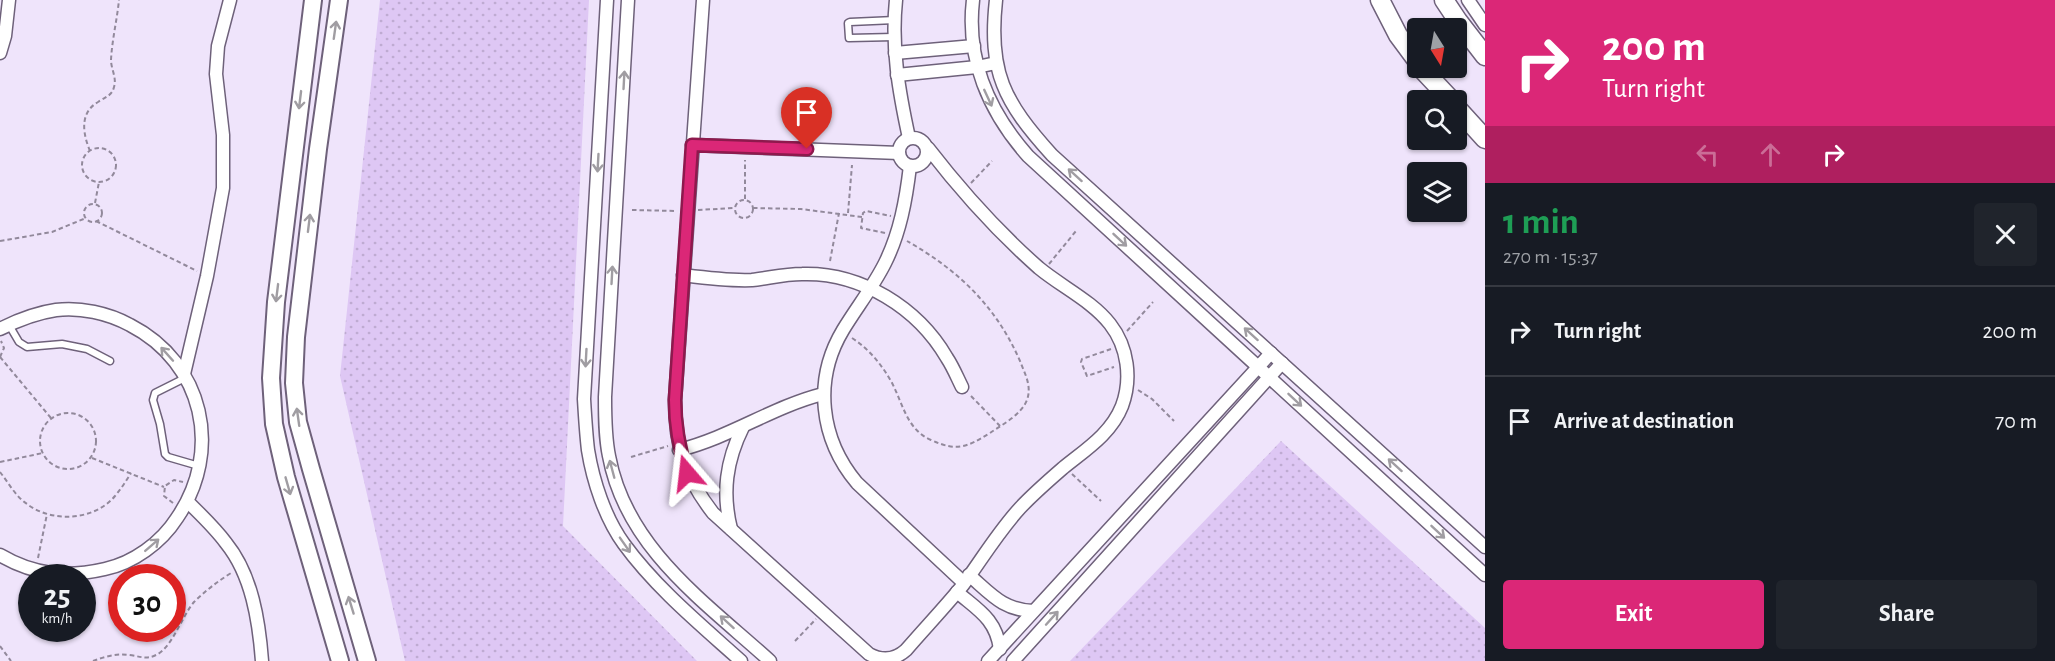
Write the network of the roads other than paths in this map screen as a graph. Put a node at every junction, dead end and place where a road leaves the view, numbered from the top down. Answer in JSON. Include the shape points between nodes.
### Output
{"nodes":[{"id":1,"x":9,"y":0,"type":"edge"},
{"id":2,"x":230,"y":0,"type":"edge"},
{"id":3,"x":313,"y":0,"type":"edge"},
{"id":4,"x":339,"y":0,"type":"edge"},
{"id":5,"x":607,"y":0,"type":"edge"},
{"id":6,"x":628,"y":0,"type":"edge"},
{"id":7,"x":703,"y":0,"type":"edge"},
{"id":8,"x":896,"y":0,"type":"edge"},
{"id":9,"x":973,"y":0,"type":"edge"},
{"id":10,"x":996,"y":0,"type":"edge"},
{"id":11,"x":1380,"y":0,"type":"edge"},
{"id":12,"x":1444,"y":0,"type":"edge"},
{"id":13,"x":1468,"y":0,"type":"edge"},
{"id":14,"x":895,"y":20,"type":"junction"},
{"id":15,"x":1485,"y":25,"type":"edge"},
{"id":16,"x":894,"y":37,"type":"junction"},
{"id":17,"x":974,"y":46,"type":"junction"},
{"id":18,"x":1407,"y":47,"type":"edge"},
{"id":19,"x":0,"y":53,"type":"edge"},
{"id":20,"x":895,"y":53,"type":"junction"},
{"id":21,"x":1485,"y":57,"type":"edge"},
{"id":22,"x":996,"y":63,"type":"junction"},
{"id":23,"x":977,"y":67,"type":"junction"},
{"id":24,"x":897,"y":75,"type":"junction"},
{"id":25,"x":1430,"y":78,"type":"edge"},
{"id":26,"x":1442,"y":90,"type":"edge"},
{"id":27,"x":1467,"y":119,"type":"edge"},
{"id":28,"x":909,"y":138,"type":"junction"},
{"id":29,"x":1485,"y":139,"type":"edge"},
{"id":30,"x":692,"y":145,"type":"junction"},
{"id":31,"x":928,"y":148,"type":"junction"},
{"id":32,"x":899,"y":153,"type":"junction"},
{"id":33,"x":910,"y":166,"type":"junction"},
{"id":34,"x":683,"y":275,"type":"junction"},
{"id":35,"x":872,"y":288,"type":"junction"},
{"id":36,"x":4,"y":327,"type":"edge"},
{"id":37,"x":1271,"y":352,"type":"junction"},
{"id":38,"x":110,"y":362,"type":"dead end"},
{"id":39,"x":1282,"y":363,"type":"junction"},
{"id":40,"x":1258,"y":367,"type":"junction"},
{"id":41,"x":185,"y":376,"type":"junction"},
{"id":42,"x":1269,"y":377,"type":"junction"},
{"id":43,"x":962,"y":387,"type":"road end"},
{"id":44,"x":823,"y":394,"type":"junction"},
{"id":45,"x":743,"y":427,"type":"junction"},
{"id":46,"x":679,"y":447,"type":"junction"},
{"id":47,"x":200,"y":466,"type":"junction"},
{"id":48,"x":186,"y":505,"type":"junction"},
{"id":49,"x":731,"y":529,"type":"junction"},
{"id":50,"x":1485,"y":547,"type":"edge"},
{"id":51,"x":0,"y":555,"type":"edge"},
{"id":52,"x":1485,"y":575,"type":"edge"},
{"id":53,"x":963,"y":583,"type":"junction"},
{"id":54,"x":1033,"y":611,"type":"junction"},
{"id":55,"x":1000,"y":649,"type":"junction"},
{"id":56,"x":262,"y":661,"type":"edge"},
{"id":57,"x":340,"y":661,"type":"edge"},
{"id":58,"x":367,"y":661,"type":"edge"},
{"id":59,"x":741,"y":661,"type":"edge"},
{"id":60,"x":770,"y":661,"type":"edge"},
{"id":61,"x":988,"y":661,"type":"edge"},
{"id":62,"x":1013,"y":661,"type":"edge"}],
"edges":[{"from":1,"to":19,"type":"street"},
{"from":2,"to":41,"type":"street","via":[[218,46],[216,74],[224,189]]},
{"from":3,"to":57,"type":"street","one_way":true,"via":[[276,302],[271,378],[274,424],[286,477]]},
{"from":58,"to":4,"type":"street","one_way":true,"via":[[310,469],[298,422],[294,383],[318,149]]},
{"from":5,"to":59,"type":"street","one_way":true,"via":[[584,399],[588,450],[606,511],[622,542],[648,574]]},
{"from":60,"to":6,"type":"street","one_way":true,"via":[[662,562],[628,513],[609,456],[605,397]]},
{"from":7,"to":30,"type":"street"},
{"from":8,"to":14,"type":"street"},
{"from":9,"to":17,"type":"street"},
{"from":10,"to":22,"type":"street"},
{"from":11,"to":18,"type":"main road"},
{"from":12,"to":21,"type":"main road"},
{"from":13,"to":15,"type":"street"},
{"from":14,"to":16,"type":"street"},
{"from":14,"to":16,"type":"lane","via":[[848,23],[849,38]]},
{"from":16,"to":20,"type":"street"},
{"from":17,"to":20,"type":"street"},
{"from":17,"to":23,"type":"street"},
{"from":20,"to":24,"type":"street"},
{"from":22,"to":23,"type":"street"},
{"from":37,"to":22,"type":"street","one_way":true,"via":[[1028,129],[1013,107]]},
{"from":23,"to":24,"type":"street"},
{"from":23,"to":40,"type":"street","one_way":true,"via":[[998,117],[1028,156]]},
{"from":24,"to":28,"type":"street"},
{"from":25,"to":26,"type":"main road"},
{"from":27,"to":29,"type":"main road"},
{"from":28,"to":31,"type":"street","via":[[918,139]]},
{"from":28,"to":32,"type":"street"},
{"from":30,"to":32,"type":"street"},
{"from":30,"to":34,"type":"street"},
{"from":31,"to":33,"type":"street","via":[[924,162]]},
{"from":31,"to":53,"type":"street","via":[[963,193],[1014,246],[1098,311],[1121,341],[1127,363],[1127,387],[1112,424],[1022,506]]},
{"from":32,"to":33,"type":"street"},
{"from":33,"to":35,"type":"street","via":[[897,235]]},
{"from":34,"to":35,"type":"street","via":[[733,280],[815,274]]},
{"from":34,"to":46,"type":"street","via":[[675,400]]},
{"from":35,"to":43,"type":"street","via":[[926,330]]},
{"from":35,"to":44,"type":"street","via":[[834,348]]},
{"from":36,"to":38,"type":"lane","via":[[27,347],[62,344],[87,349]]},
{"from":41,"to":36,"type":"street","one_way":true,"via":[[168,353],[145,333],[118,318],[58,310],[27,316]]},
{"from":37,"to":39,"type":"street"},
{"from":37,"to":40,"type":"street"},
{"from":39,"to":42,"type":"street"},
{"from":50,"to":39,"type":"street","one_way":true},
{"from":40,"to":42,"type":"street"},
{"from":40,"to":54,"type":"street"},
{"from":41,"to":47,"type":"street","via":[[202,426]]},
{"from":41,"to":47,"type":"lane","via":[[155,393],[153,400],[165,454]]},
{"from":42,"to":52,"type":"street","one_way":true},
{"from":62,"to":42,"type":"street","one_way":true},
{"from":44,"to":45,"type":"street","via":[[777,409]]},
{"from":44,"to":53,"type":"street","via":[[829,435],[848,472]]},
{"from":45,"to":46,"type":"street","via":[[706,443]]},
{"from":45,"to":49,"type":"street","via":[[731,455],[726,484]]},
{"from":46,"to":49,"type":"street","via":[[698,494]]},
{"from":47,"to":48,"type":"street"},
{"from":51,"to":48,"type":"street","one_way":true,"via":[[49,573],[82,574],[115,567],[145,552],[170,530]]},
{"from":48,"to":56,"type":"street","via":[[227,544],[240,566],[257,618]]},
{"from":49,"to":53,"type":"street","via":[[879,659],[891,659],[906,650]]},
{"from":53,"to":54,"type":"street","via":[[1012,609]]},
{"from":53,"to":55,"type":"street","via":[[997,632]]},
{"from":54,"to":55,"type":"street"},
{"from":55,"to":61,"type":"street"}]}
